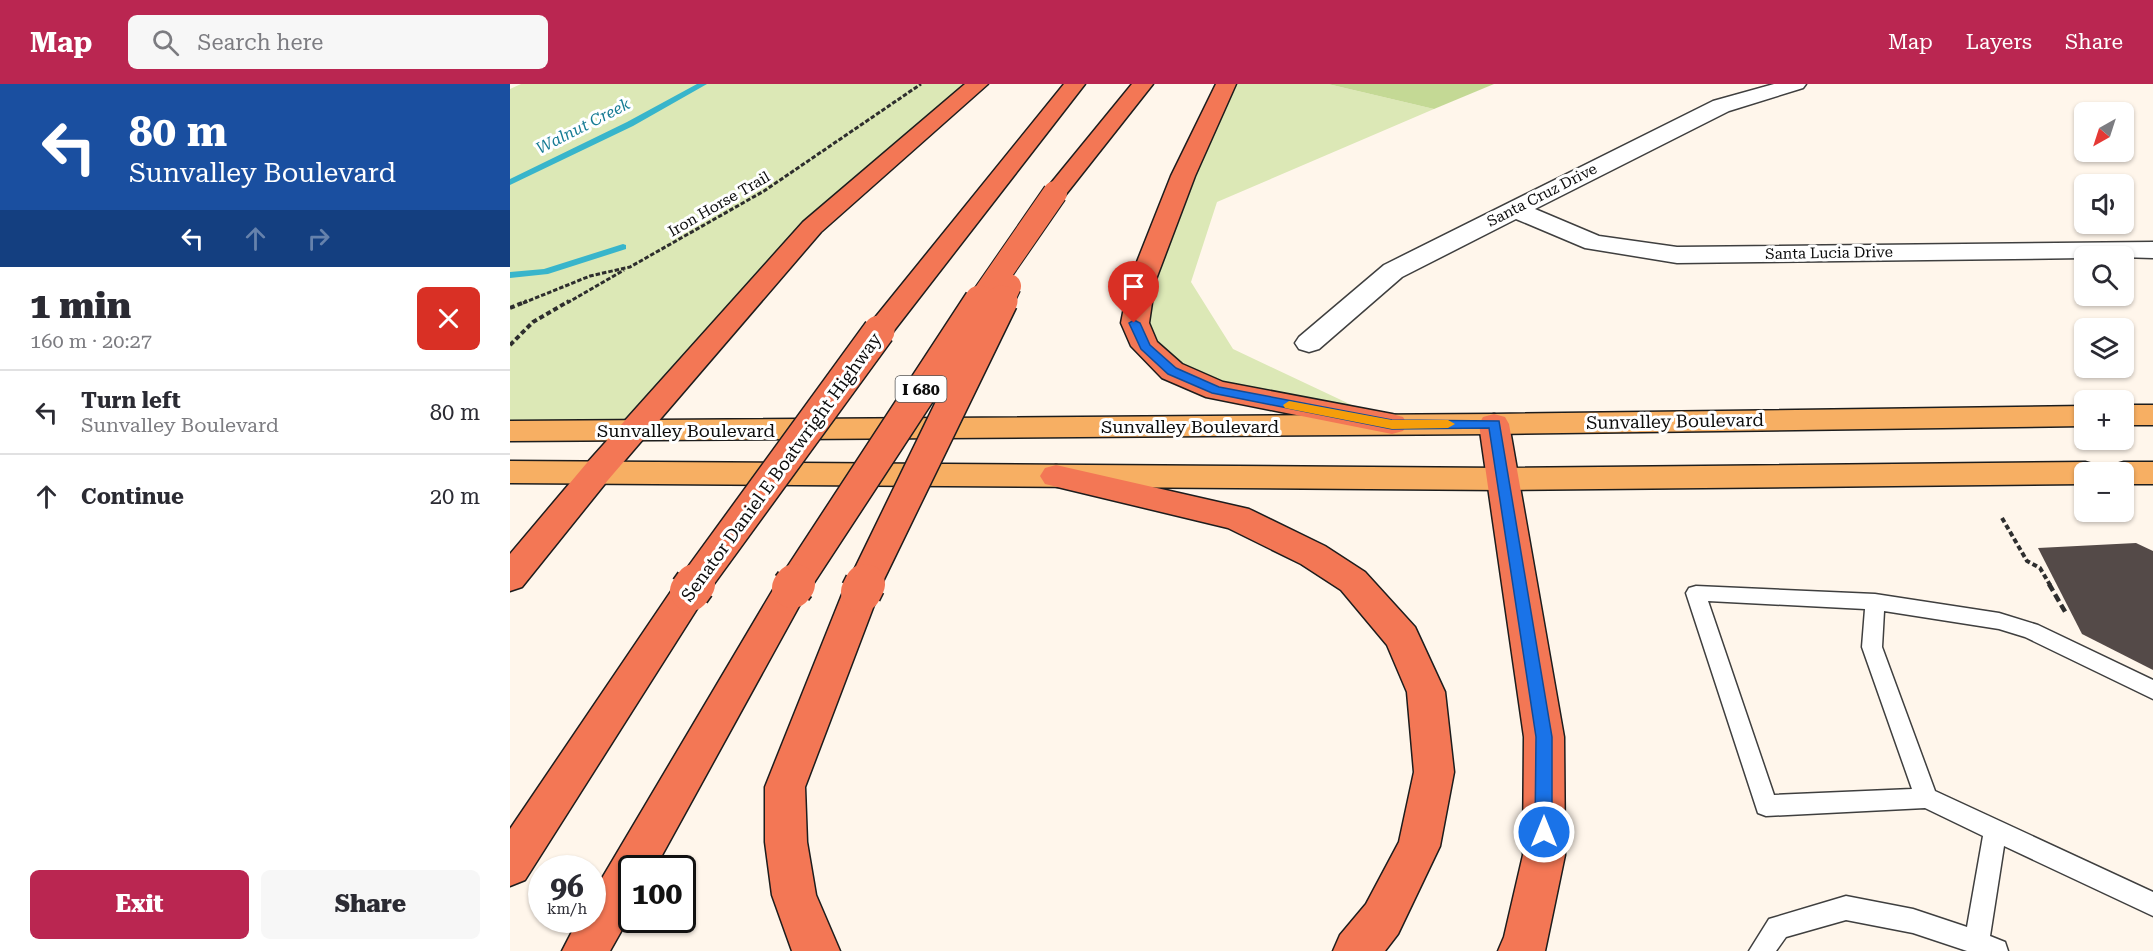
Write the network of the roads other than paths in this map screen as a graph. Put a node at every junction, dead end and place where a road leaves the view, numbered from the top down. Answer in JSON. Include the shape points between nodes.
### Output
{"nodes":[{"id":1,"x":978,"y":84,"type":"edge"},
{"id":2,"x":1075,"y":84,"type":"edge"},
{"id":3,"x":1143,"y":84,"type":"edge"},
{"id":4,"x":1226,"y":84,"type":"edge"},
{"id":5,"x":1796,"y":84,"type":"edge"},
{"id":6,"x":1054,"y":193,"type":"junction"},
{"id":7,"x":1513,"y":209,"type":"junction"},
{"id":8,"x":2153,"y":250,"type":"edge"},
{"id":9,"x":1309,"y":343,"type":"dead end"},
{"id":10,"x":2134,"y":415,"type":"edge"},
{"id":11,"x":2153,"y":415,"type":"edge"},
{"id":12,"x":2074,"y":416,"type":"edge"},
{"id":13,"x":1392,"y":424,"type":"junction"},
{"id":14,"x":1494,"y":424,"type":"junction"},
{"id":15,"x":633,"y":430,"type":"junction"},
{"id":16,"x":510,"y":431,"type":"edge"},
{"id":17,"x":510,"y":472,"type":"edge"},
{"id":18,"x":597,"y":472,"type":"junction"},
{"id":19,"x":2074,"y":473,"type":"edge"},
{"id":20,"x":2134,"y":473,"type":"edge"},
{"id":21,"x":2153,"y":473,"type":"edge"},
{"id":22,"x":1056,"y":476,"type":"junction"},
{"id":23,"x":1503,"y":479,"type":"junction"},
{"id":24,"x":510,"y":578,"type":"edge"},
{"id":25,"x":1875,"y":602,"type":"junction"},
{"id":26,"x":2153,"y":690,"type":"edge"},
{"id":27,"x":1926,"y":798,"type":"junction"},
{"id":28,"x":1995,"y":831,"type":"junction"},
{"id":29,"x":640,"y":855,"type":"edge"},
{"id":30,"x":510,"y":866,"type":"edge"},
{"id":31,"x":618,"y":893,"type":"edge"},
{"id":32,"x":2153,"y":904,"type":"edge"},
{"id":33,"x":1986,"y":946,"type":"edge"},
{"id":34,"x":585,"y":951,"type":"edge"},
{"id":35,"x":817,"y":951,"type":"edge"},
{"id":36,"x":1356,"y":951,"type":"edge"},
{"id":37,"x":1521,"y":951,"type":"edge"},
{"id":38,"x":1761,"y":951,"type":"edge"}],
"edges":[{"from":1,"to":15,"type":"highway","via":[[812,227]]},
{"from":2,"to":30,"type":"highway","name":"Senator Daniel E Boatwright Highway","bridge":true,"via":[[879,331],[690,591]]},
{"from":3,"to":6,"type":"highway","number":"I 680"},
{"from":4,"to":13,"type":"highway","via":[[1183,176],[1142,282],[1134,323],[1145,346],[1172,371],[1216,390]]},
{"from":5,"to":7,"type":"street","name":"Santa Cruz Drive","via":[[1721,106]]},
{"from":6,"to":29,"type":"highway","number":"I 680","bridge":true,"via":[[792,588]]},
{"from":6,"to":35,"type":"highway","bridge":true,"via":[[861,592],[785,787],[786,842],[794,895]]},
{"from":7,"to":8,"type":"street","name":"Santa Lucia Drive","via":[[1594,243],[1677,255]]},
{"from":7,"to":9,"type":"street","name":"Santa Cruz Drive","via":[[1393,271]]},
{"from":10,"to":11,"type":"main road"},
{"from":12,"to":14,"type":"main road","name":"Sunvalley Boulevard"},
{"from":13,"to":14,"type":"main road","name":"Sunvalley Boulevard"},
{"from":13,"to":15,"type":"main road","name":"Sunvalley Boulevard"},
{"from":14,"to":23,"type":"highway"},
{"from":15,"to":16,"type":"main road","name":"Sunvalley Boulevard"},
{"from":15,"to":18,"type":"highway"},
{"from":17,"to":18,"type":"main road"},
{"from":18,"to":22,"type":"main road"},
{"from":18,"to":24,"type":"highway"},
{"from":19,"to":23,"type":"main road"},
{"from":20,"to":21,"type":"main road"},
{"from":22,"to":23,"type":"main road"},
{"from":22,"to":36,"type":"highway","via":[[1237,518],[1313,555],[1353,581],[1402,637],[1426,692],[1434,772],[1419,846],[1382,920]]},
{"from":23,"to":37,"type":"highway","via":[[1544,737],[1544,855]]},
{"from":25,"to":26,"type":"lane","via":[[1999,621],[2031,631]]},
{"from":25,"to":27,"type":"lane","via":[[1872,646]]},
{"from":25,"to":27,"type":"lane","via":[[1696,593],[1766,806]]},
{"from":27,"to":28,"type":"lane"},
{"from":28,"to":32,"type":"lane"},
{"from":28,"to":33,"type":"lane"},
{"from":31,"to":34,"type":"highway","number":"I 680"},
{"from":33,"to":38,"type":"lane","via":[[1913,921],[1846,908],[1778,927]]}]}
